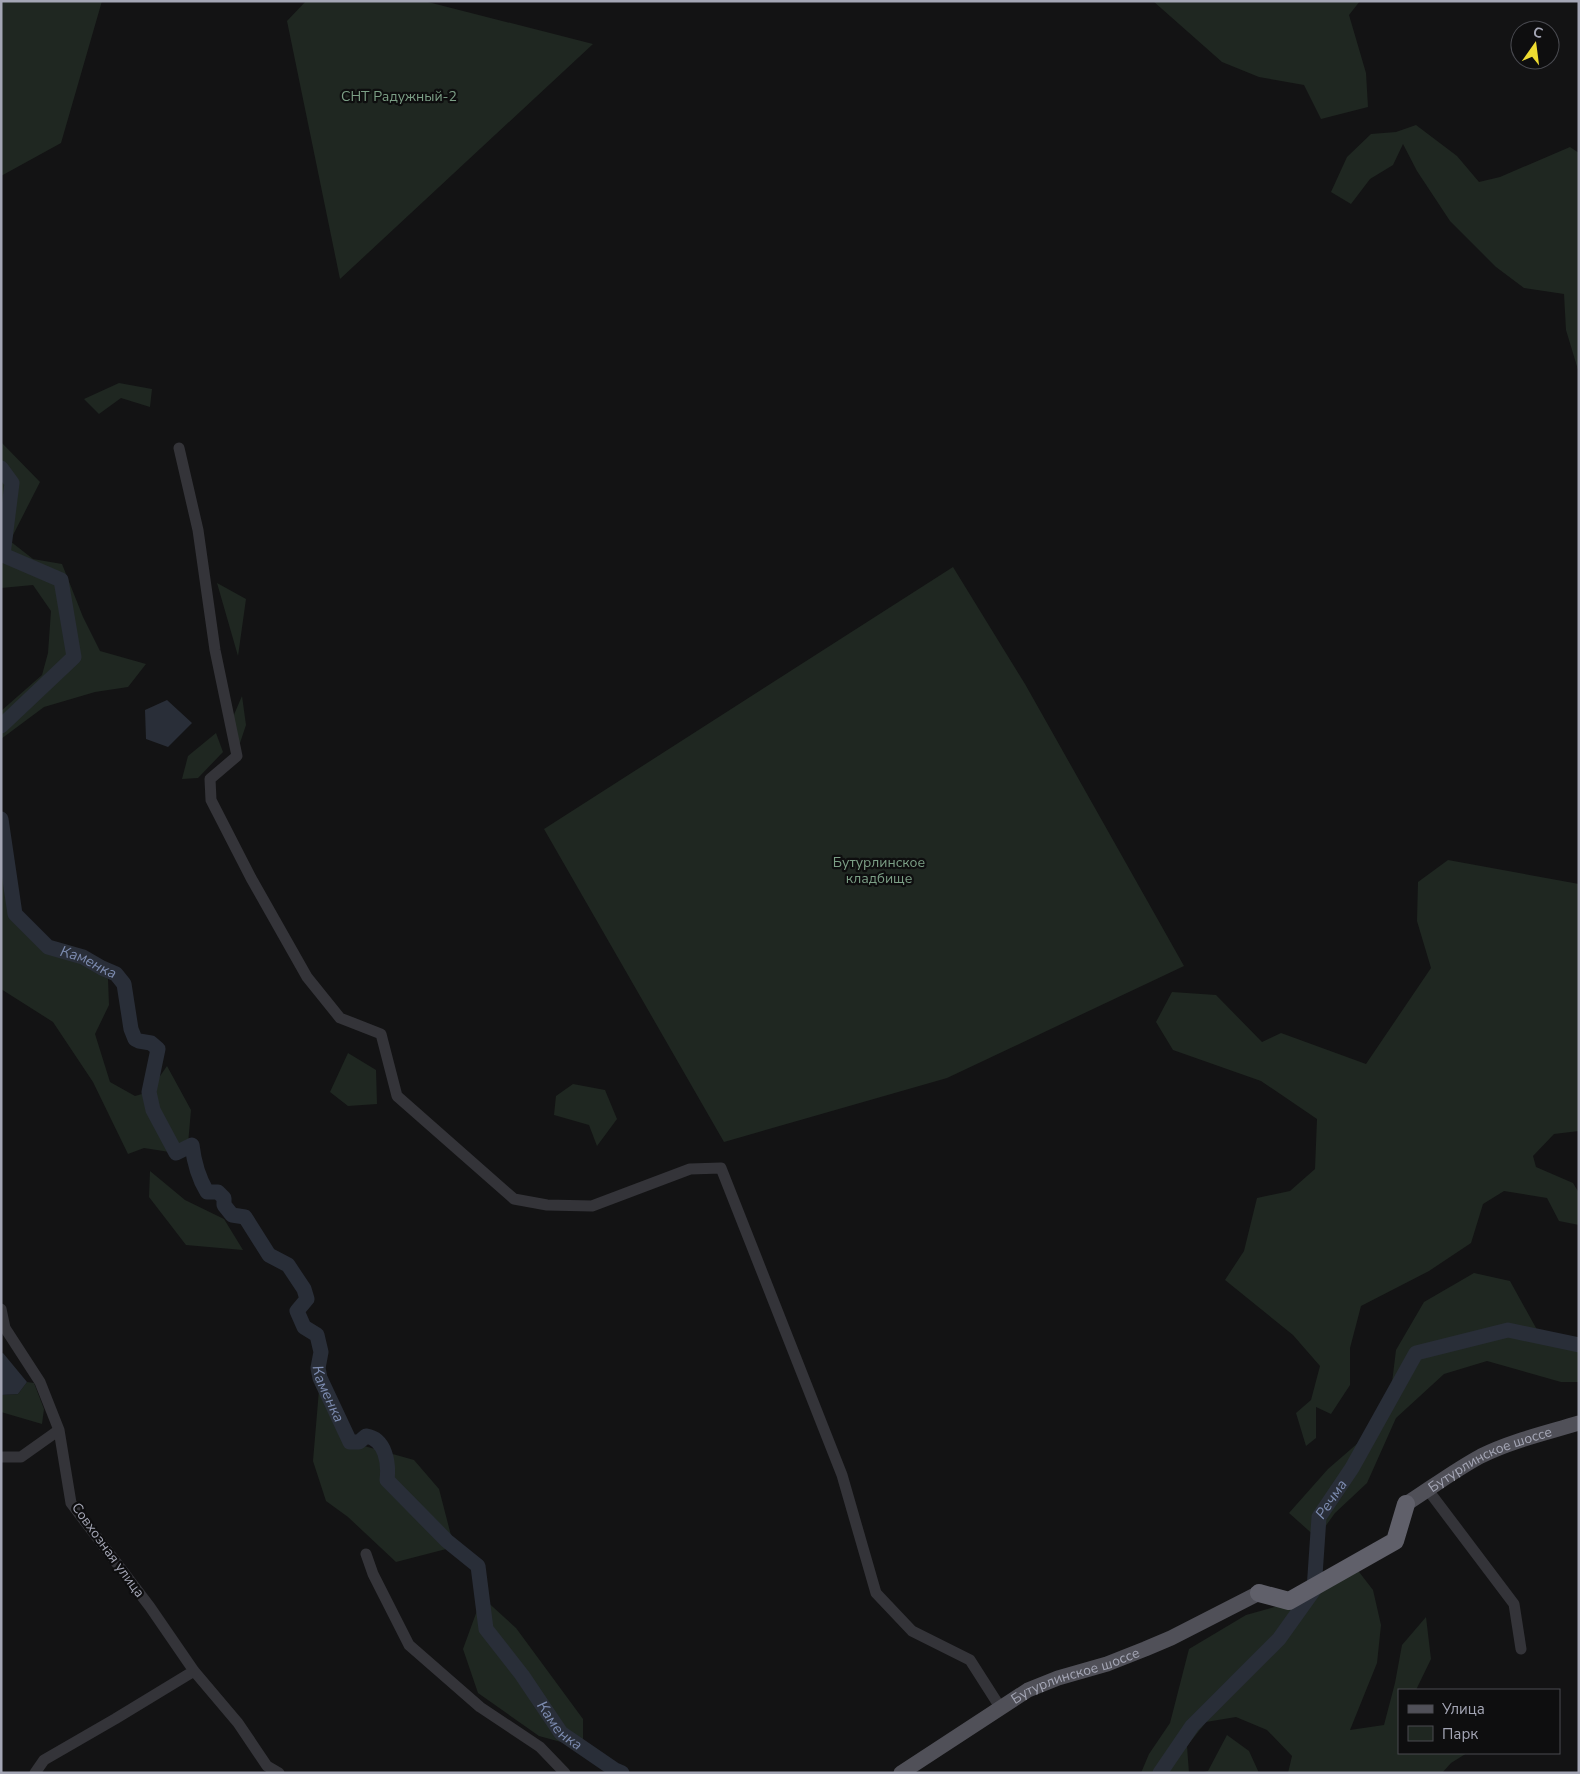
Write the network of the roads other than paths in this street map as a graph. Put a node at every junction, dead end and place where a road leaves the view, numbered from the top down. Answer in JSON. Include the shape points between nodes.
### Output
{"nodes":[{"id":1,"x":179,"y":448,"type":"dead end"},
{"id":2,"x":1,"y":1309,"type":"edge"},
{"id":3,"x":1579,"y":1423,"type":"edge"},
{"id":4,"x":59,"y":1430,"type":"junction"},
{"id":5,"x":1,"y":1457,"type":"edge"},
{"id":6,"x":1428,"y":1490,"type":"junction"},
{"id":7,"x":1406,"y":1504,"type":"joint"},
{"id":8,"x":366,"y":1554,"type":"dead end"},
{"id":9,"x":1259,"y":1594,"type":"joint"},
{"id":10,"x":1521,"y":1649,"type":"dead end"},
{"id":11,"x":194,"y":1671,"type":"junction"},
{"id":12,"x":1000,"y":1707,"type":"junction"},
{"id":13,"x":35,"y":1773,"type":"edge"},
{"id":14,"x":279,"y":1773,"type":"edge"},
{"id":15,"x":565,"y":1773,"type":"edge"},
{"id":16,"x":900,"y":1773,"type":"edge"}],
"edges":[{"from":1,"to":12,"type":"street","via":[[198,530],[215,650],[237,756],[210,779],[212,800],[306,977],[340,1018],[381,1034],[397,1096],[514,1199],[547,1205],[592,1206],[690,1170],[721,1168],[842,1475],[876,1593],[912,1631],[970,1660]]},
{"from":2,"to":4,"type":"street","name":"Совхозная улица","via":[[5,1328],[40,1382]]},
{"from":3,"to":6,"type":"main road","name":"Бутурлинское шоссе","via":[[1482,1456]]},
{"from":4,"to":5,"type":"street","via":[[21,1456]]},
{"from":4,"to":11,"type":"street","name":"Совхозная улица","via":[[71,1503],[150,1606]]},
{"from":6,"to":7,"type":"main road","name":"Бутурлинское шоссе"},
{"from":6,"to":10,"type":"street","via":[[1514,1604]]},
{"from":7,"to":9,"type":"highway","via":[[1395,1542],[1289,1601]]},
{"from":8,"to":15,"type":"street","via":[[409,1645],[480,1707],[540,1747]]},
{"from":9,"to":12,"type":"main road","name":"Бутурлинское шоссе","via":[[1162,1642],[1124,1658],[1044,1683]]},
{"from":11,"to":13,"type":"street","via":[[44,1760]]},
{"from":11,"to":14,"type":"street","name":"Совхозная улица","via":[[238,1723],[267,1766]]},
{"from":12,"to":16,"type":"main road","name":"Бутурлинское шоссе"}]}
